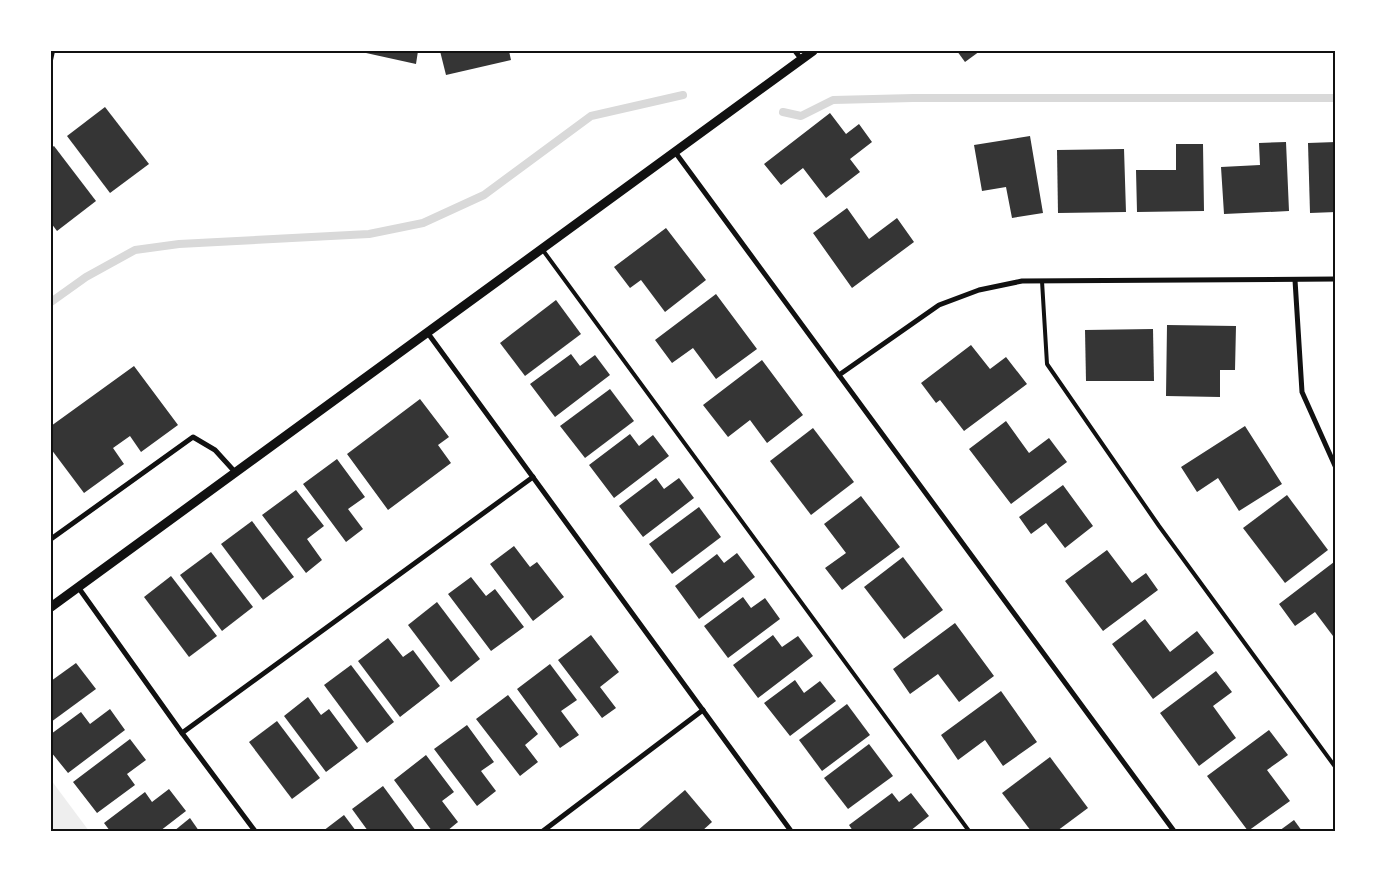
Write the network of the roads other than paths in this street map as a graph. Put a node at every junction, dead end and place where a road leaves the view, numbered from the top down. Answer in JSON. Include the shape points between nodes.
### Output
{"nodes":[{"id":1,"x":54,"y":51,"type":"edge"},
{"id":2,"x":795,"y":51,"type":"edge"},
{"id":3,"x":813,"y":51,"type":"edge"},
{"id":4,"x":51,"y":60,"type":"edge"},
{"id":5,"x":802,"y":60,"type":"junction"},
{"id":6,"x":674,"y":152,"type":"junction"},
{"id":7,"x":542,"y":249,"type":"junction"},
{"id":8,"x":1336,"y":279,"type":"edge"},
{"id":9,"x":1295,"y":280,"type":"junction"},
{"id":10,"x":1042,"y":281,"type":"junction"},
{"id":11,"x":427,"y":332,"type":"junction"},
{"id":12,"x":839,"y":375,"type":"junction"},
{"id":13,"x":1336,"y":468,"type":"edge"},
{"id":14,"x":234,"y":472,"type":"junction"},
{"id":15,"x":533,"y":477,"type":"junction"},
{"id":16,"x":51,"y":538,"type":"edge"},
{"id":17,"x":78,"y":587,"type":"junction"},
{"id":18,"x":51,"y":607,"type":"edge"},
{"id":19,"x":704,"y":710,"type":"junction"},
{"id":20,"x":182,"y":733,"type":"junction"},
{"id":21,"x":1336,"y":768,"type":"edge"},
{"id":22,"x":255,"y":831,"type":"edge"},
{"id":23,"x":543,"y":831,"type":"edge"},
{"id":24,"x":791,"y":831,"type":"edge"},
{"id":25,"x":969,"y":831,"type":"edge"},
{"id":26,"x":1174,"y":831,"type":"edge"}],
"edges":[{"from":1,"to":4,"type":"lane"},
{"from":2,"to":5,"type":"street"},
{"from":3,"to":5,"type":"street"},
{"from":5,"to":6,"type":"street"},
{"from":6,"to":7,"type":"street"},
{"from":6,"to":12,"type":"street"},
{"from":7,"to":11,"type":"street"},
{"from":7,"to":25,"type":"lane"},
{"from":8,"to":9,"type":"street"},
{"from":9,"to":10,"type":"street"},
{"from":9,"to":13,"type":"street","via":[[1302,392]]},
{"from":10,"to":12,"type":"street","via":[[1022,281],[979,290],[940,305]]},
{"from":10,"to":21,"type":"lane","via":[[1047,364],[1159,526]]},
{"from":11,"to":14,"type":"street"},
{"from":11,"to":15,"type":"street"},
{"from":12,"to":26,"type":"street"},
{"from":14,"to":16,"type":"street","via":[[215,450],[192,437]]},
{"from":14,"to":17,"type":"street"},
{"from":15,"to":19,"type":"street"},
{"from":15,"to":20,"type":"street"},
{"from":17,"to":18,"type":"street"},
{"from":17,"to":20,"type":"street"},
{"from":19,"to":23,"type":"street"},
{"from":19,"to":24,"type":"street"},
{"from":20,"to":22,"type":"street"}]}
